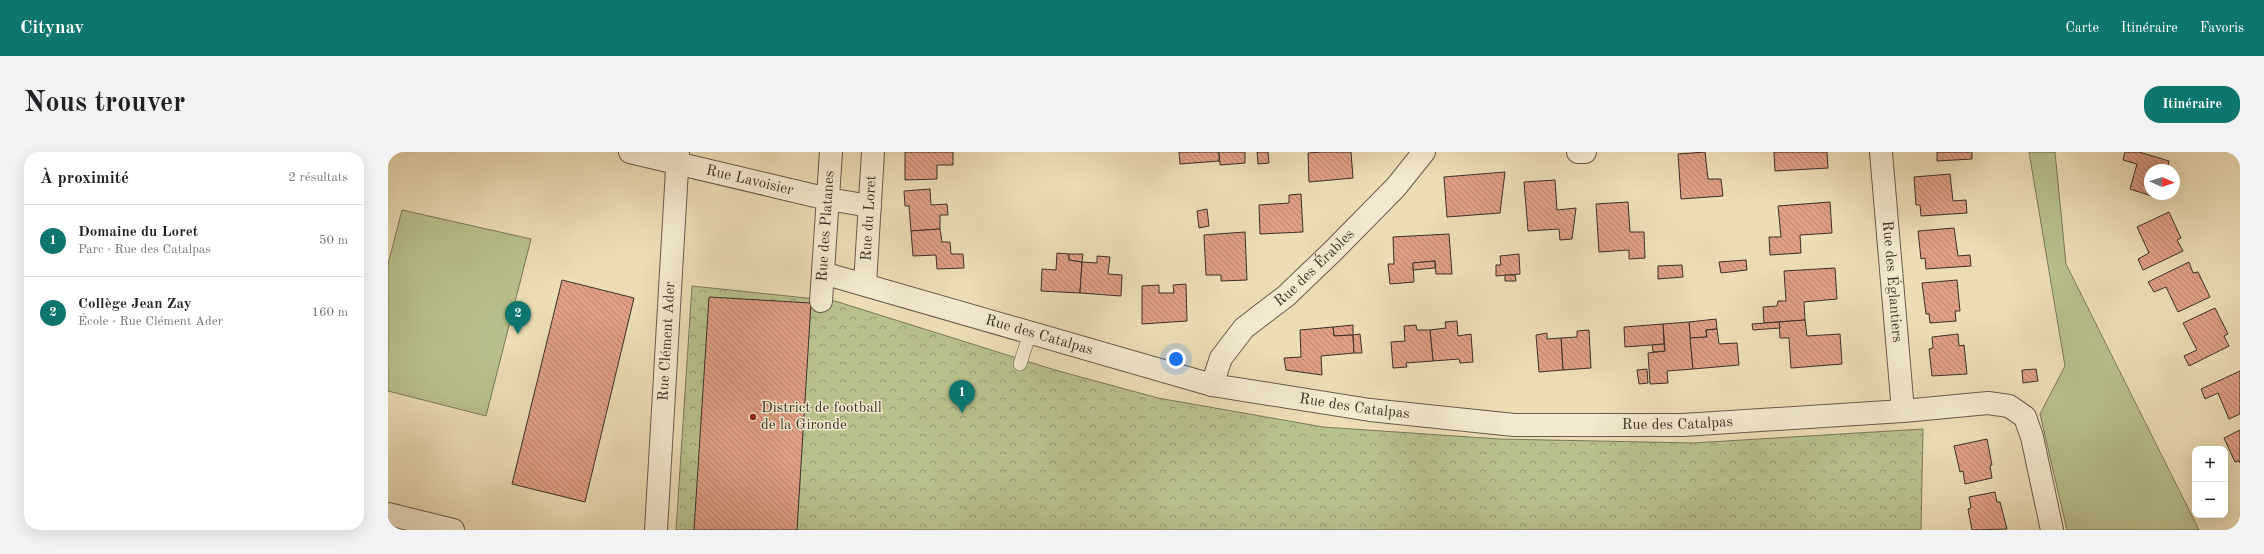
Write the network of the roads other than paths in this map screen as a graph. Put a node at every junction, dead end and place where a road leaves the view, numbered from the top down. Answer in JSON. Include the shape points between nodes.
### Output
{"nodes":[{"id":1,"x":630,"y":152,"type":"edge"},
{"id":2,"x":831,"y":152,"type":"edge"},
{"id":3,"x":873,"y":152,"type":"edge"},
{"id":4,"x":1424,"y":152,"type":"edge"},
{"id":5,"x":1578,"y":152,"type":"edge"},
{"id":6,"x":1585,"y":152,"type":"edge"},
{"id":7,"x":1881,"y":152,"type":"edge"},
{"id":8,"x":678,"y":158,"type":"edge"},
{"id":9,"x":828,"y":199,"type":"junction"},
{"id":10,"x":870,"y":206,"type":"junction"},
{"id":11,"x":823,"y":273,"type":"junction"},
{"id":12,"x":865,"y":284,"type":"junction"},
{"id":13,"x":821,"y":300,"type":"dead end"},
{"id":14,"x":1030,"y":333,"type":"junction"},
{"id":15,"x":1020,"y":364,"type":"dead end"},
{"id":16,"x":1212,"y":385,"type":"junction"},
{"id":17,"x":1903,"y":411,"type":"junction"},
{"id":18,"x":388,"y":514,"type":"edge"},
{"id":19,"x":453,"y":530,"type":"edge"},
{"id":20,"x":656,"y":530,"type":"edge"},
{"id":21,"x":2052,"y":530,"type":"edge"}],
"edges":[{"from":1,"to":8,"type":"street","name":"Rue Lavoisier"},
{"from":2,"to":9,"type":"street","name":"Rue des Platanes"},
{"from":3,"to":10,"type":"street","name":"Rue du Loret"},
{"from":4,"to":16,"type":"street","name":"Rue des Érables","via":[[1396,186],[1334,250],[1286,296],[1244,328],[1221,358]]},
{"from":5,"to":6,"type":"street"},
{"from":7,"to":17,"type":"street","name":"Rue des Églantiers"},
{"from":8,"to":9,"type":"street","name":"Rue Lavoisier"},
{"from":8,"to":20,"type":"street","name":"Rue Clément Ader"},
{"from":9,"to":10,"type":"street","name":"Rue Lavoisier"},
{"from":9,"to":11,"type":"street","name":"Rue des Platanes"},
{"from":10,"to":12,"type":"street","name":"Rue du Loret"},
{"from":11,"to":12,"type":"street","name":"Rue des Catalpas"},
{"from":11,"to":13,"type":"street","name":"Rue des Platanes"},
{"from":12,"to":14,"type":"street","name":"Rue des Catalpas"},
{"from":14,"to":15,"type":"lane"},
{"from":14,"to":16,"type":"street","name":"Rue des Catalpas"},
{"from":16,"to":17,"type":"street","name":"Rue des Catalpas","via":[[1370,410],[1514,425],[1683,425]]},
{"from":17,"to":21,"type":"street","name":"Rue des Catalpas","via":[[1988,403],[2009,406],[2025,417],[2032,437]]},
{"from":18,"to":19,"type":"street"}]}
